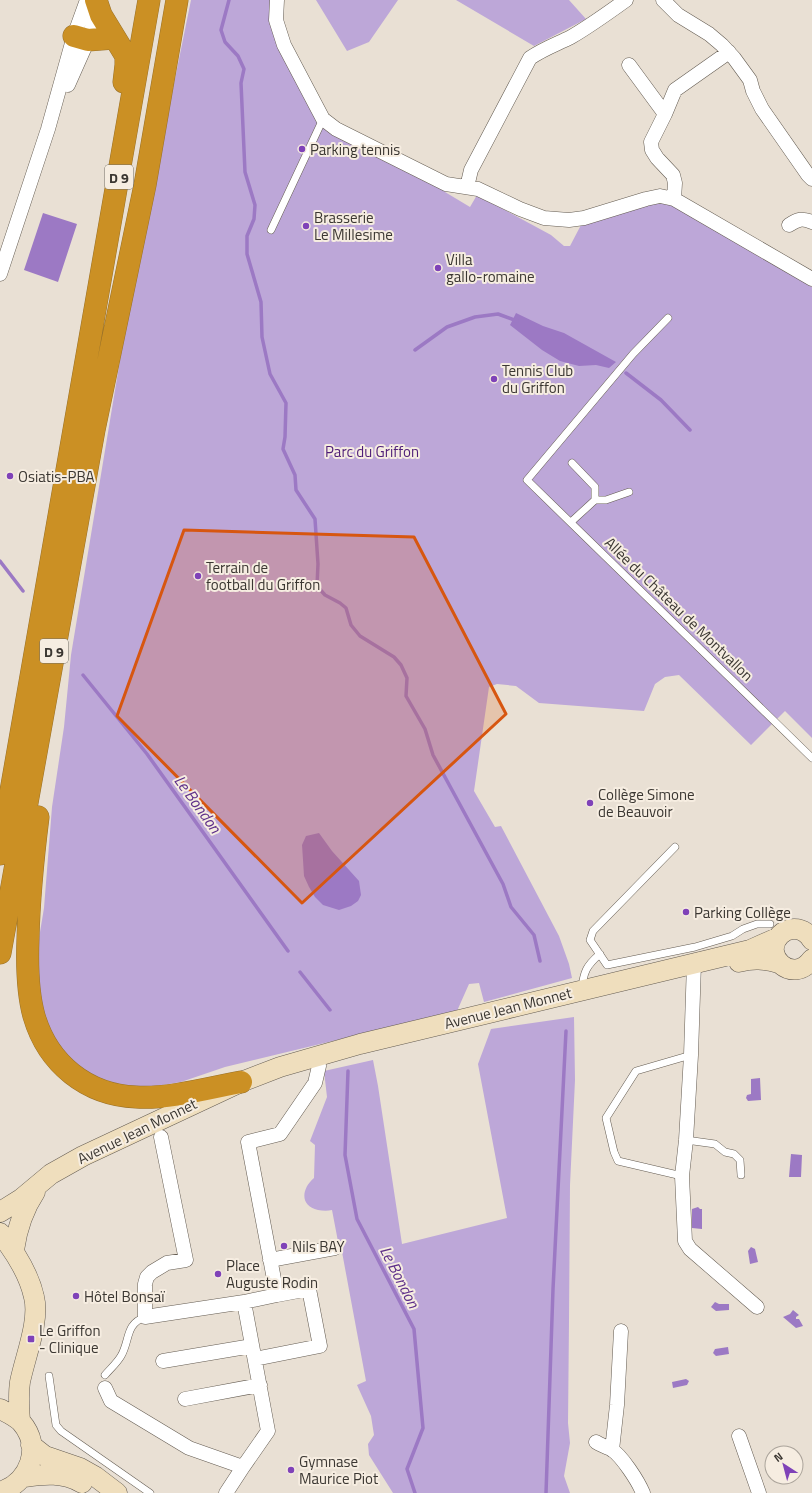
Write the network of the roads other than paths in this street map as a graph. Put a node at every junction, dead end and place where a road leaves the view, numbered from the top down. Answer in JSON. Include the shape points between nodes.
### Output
{"nodes":[{"id":1,"x":149,"y":0,"type":"edge"},
{"id":2,"x":167,"y":0,"type":"edge"},
{"id":3,"x":177,"y":0,"type":"edge"},
{"id":4,"x":277,"y":0,"type":"edge"},
{"id":5,"x":626,"y":0,"type":"edge"},
{"id":6,"x":663,"y":0,"type":"edge"},
{"id":7,"x":95,"y":2,"type":"edge"},
{"id":8,"x":81,"y":38,"type":"junction"},
{"id":9,"x":114,"y":38,"type":"junction"},
{"id":10,"x":729,"y":52,"type":"junction"},
{"id":11,"x":629,"y":65,"type":"dead end"},
{"id":12,"x":665,"y":114,"type":"junction"},
{"id":13,"x":323,"y":119,"type":"junction"},
{"id":14,"x":812,"y":179,"type":"edge"},
{"id":15,"x":466,"y":187,"type":"junction"},
{"id":16,"x":674,"y":199,"type":"junction"},
{"id":17,"x":812,"y":222,"type":"edge"},
{"id":18,"x":789,"y":225,"type":"dead end"},
{"id":19,"x":271,"y":230,"type":"dead end"},
{"id":20,"x":0,"y":274,"type":"edge"},
{"id":21,"x":812,"y":279,"type":"edge"},
{"id":22,"x":668,"y":318,"type":"dead end"},
{"id":23,"x":110,"y":350,"type":"junction"},
{"id":24,"x":87,"y":355,"type":"junction"},
{"id":25,"x":94,"y":430,"type":"junction"},
{"id":26,"x":572,"y":462,"type":"dead end"},
{"id":27,"x":629,"y":492,"type":"dead end"},
{"id":28,"x":595,"y":500,"type":"junction"},
{"id":29,"x":571,"y":522,"type":"junction"},
{"id":30,"x":44,"y":603,"type":"junction"},
{"id":31,"x":812,"y":758,"type":"edge"},
{"id":32,"x":0,"y":802,"type":"edge"},
{"id":33,"x":675,"y":847,"type":"dead end"},
{"id":34,"x":0,"y":854,"type":"edge"},
{"id":35,"x":773,"y":931,"type":"junction"},
{"id":36,"x":810,"y":935,"type":"edge"},
{"id":37,"x":0,"y":953,"type":"edge"},
{"id":38,"x":600,"y":954,"type":"junction"},
{"id":39,"x":779,"y":963,"type":"junction"},
{"id":40,"x":809,"y":966,"type":"edge"},
{"id":41,"x":694,"y":967,"type":"junction"},
{"id":42,"x":582,"y":986,"type":"junction"},
{"id":43,"x":557,"y":1002,"type":"junction"},
{"id":44,"x":691,"y":1055,"type":"junction"},
{"id":45,"x":330,"y":1060,"type":"junction"},
{"id":46,"x":241,"y":1082,"type":"junction"},
{"id":47,"x":161,"y":1137,"type":"dead end"},
{"id":48,"x":686,"y":1140,"type":"junction"},
{"id":49,"x":741,"y":1175,"type":"dead end"},
{"id":50,"x":682,"y":1176,"type":"junction"},
{"id":51,"x":38,"y":1186,"type":"junction"},
{"id":52,"x":0,"y":1212,"type":"edge"},
{"id":53,"x":0,"y":1233,"type":"edge"},
{"id":54,"x":336,"y":1248,"type":"dead end"},
{"id":55,"x":14,"y":1250,"type":"junction"},
{"id":56,"x":270,"y":1260,"type":"junction"},
{"id":57,"x":277,"y":1295,"type":"junction"},
{"id":58,"x":244,"y":1302,"type":"junction"},
{"id":59,"x":758,"y":1307,"type":"dead end"},
{"id":60,"x":145,"y":1317,"type":"junction"},
{"id":61,"x":621,"y":1331,"type":"dead end"},
{"id":62,"x":254,"y":1352,"type":"junction"},
{"id":63,"x":163,"y":1361,"type":"dead end"},
{"id":64,"x":48,"y":1376,"type":"dead end"},
{"id":65,"x":105,"y":1382,"type":"joint"},
{"id":66,"x":260,"y":1385,"type":"junction"},
{"id":67,"x":185,"y":1399,"type":"dead end"},
{"id":68,"x":0,"y":1410,"type":"edge"},
{"id":69,"x":20,"y":1421,"type":"junction"},
{"id":70,"x":739,"y":1436,"type":"dead end"},
{"id":71,"x":596,"y":1442,"type":"dead end"},
{"id":72,"x":32,"y":1445,"type":"junction"},
{"id":73,"x":612,"y":1450,"type":"junction"},
{"id":74,"x":243,"y":1467,"type":"junction"},
{"id":75,"x":24,"y":1477,"type":"junction"},
{"id":76,"x":0,"y":1492,"type":"edge"},
{"id":77,"x":100,"y":1493,"type":"edge"},
{"id":78,"x":117,"y":1493,"type":"edge"},
{"id":79,"x":150,"y":1493,"type":"edge"},
{"id":80,"x":226,"y":1493,"type":"edge"},
{"id":81,"x":643,"y":1493,"type":"edge"},
{"id":82,"x":760,"y":1493,"type":"edge"}],
"edges":[{"from":1,"to":24,"type":"highway","number":"D 9"},
{"from":2,"to":23,"type":"highway","number":"D 9"},
{"from":3,"to":23,"type":"highway","via":[[145,185]]},
{"from":4,"to":13,"type":"street","via":[[276,20],[284,45]]},
{"from":5,"to":15,"type":"street","via":[[597,21],[530,58],[471,170]]},
{"from":6,"to":10,"type":"street","via":[[678,15],[709,34]]},
{"from":7,"to":8,"type":"street"},
{"from":7,"to":9,"type":"highway"},
{"from":8,"to":9,"type":"highway"},
{"from":8,"to":20,"type":"street"},
{"from":9,"to":24,"type":"highway","via":[[126,56],[126,65]]},
{"from":10,"to":12,"type":"street","via":[[675,90]]},
{"from":10,"to":14,"type":"street","via":[[750,80],[762,109]]},
{"from":11,"to":12,"type":"street"},
{"from":12,"to":16,"type":"street","via":[[651,142],[657,158],[673,175]]},
{"from":13,"to":15,"type":"street","via":[[336,129],[446,184]]},
{"from":13,"to":19,"type":"lane"},
{"from":15,"to":16,"type":"street","via":[[478,189],[544,218],[569,220],[584,218],[646,198],[660,196]]},
{"from":16,"to":21,"type":"street"},
{"from":17,"to":18,"type":"street","via":[[797,219]]},
{"from":22,"to":29,"type":"lane","name":"Allée du Château de Montvallon","via":[[634,354],[527,480]]},
{"from":23,"to":25,"type":"highway","number":"D 9"},
{"from":24,"to":30,"type":"highway","number":"D 9"},
{"from":25,"to":37,"type":"highway","number":"D 9"},
{"from":25,"to":46,"type":"highway","via":[[31,874],[27,959],[34,1016],[53,1054],[88,1086],[99,1091],[152,1097]]},
{"from":26,"to":28,"type":"lane","via":[[595,487]]},
{"from":27,"to":28,"type":"lane","via":[[606,500]]},
{"from":28,"to":29,"type":"lane"},
{"from":29,"to":31,"type":"lane","name":"Allée du Château de Montvallon"},
{"from":30,"to":32,"type":"highway"},
{"from":30,"to":34,"type":"highway","number":"D 9"},
{"from":33,"to":38,"type":"lane","via":[[593,931],[590,940]]},
{"from":35,"to":36,"type":"street","name":"Avenue Jean Monnet","via":[[799,929]]},
{"from":35,"to":38,"type":"lane","via":[[757,924],[732,936],[695,947],[607,965]]},
{"from":35,"to":39,"type":"street","via":[[774,951]]},
{"from":35,"to":41,"type":"street","name":"Avenue Jean Monnet","via":[[750,950]]},
{"from":38,"to":42,"type":"lane","via":[[588,964]]},
{"from":39,"to":40,"type":"street","name":"Avenue Jean Monnet","via":[[790,969]]},
{"from":39,"to":41,"type":"street","name":"Avenue Jean Monnet","via":[[752,959]]},
{"from":41,"to":42,"type":"street","name":"Avenue Jean Monnet"},
{"from":41,"to":43,"type":"street","name":"Avenue Jean Monnet"},
{"from":41,"to":44,"type":"street"},
{"from":42,"to":43,"type":"street","name":"Avenue Jean Monnet"},
{"from":43,"to":45,"type":"street","name":"Avenue Jean Monnet","via":[[361,1050]]},
{"from":44,"to":48,"type":"street"},
{"from":44,"to":50,"type":"lane","via":[[636,1071],[606,1118],[618,1161]]},
{"from":45,"to":46,"type":"street","name":"Avenue Jean Monnet"},
{"from":45,"to":56,"type":"street","via":[[280,1134],[248,1142]]},
{"from":46,"to":51,"type":"street","name":"Avenue Jean Monnet","via":[[83,1156],[51,1174]]},
{"from":47,"to":60,"type":"street","via":[[186,1260],[167,1263],[147,1278],[144,1284]]},
{"from":48,"to":49,"type":"lane","via":[[715,1144],[725,1152],[734,1154],[740,1160]]},
{"from":48,"to":50,"type":"street"},
{"from":50,"to":59,"type":"street","via":[[685,1241],[690,1249]]},
{"from":51,"to":52,"type":"street","name":"Avenue Jean Monnet"},
{"from":51,"to":55,"type":"street","name":"Avenue Jean Monnet","via":[[21,1218]]},
{"from":53,"to":55,"type":"street"},
{"from":54,"to":56,"type":"street"},
{"from":55,"to":69,"type":"street","via":[[35,1298],[31,1338],[20,1382]]},
{"from":56,"to":57,"type":"street"},
{"from":57,"to":58,"type":"street"},
{"from":57,"to":62,"type":"street","via":[[309,1290],[320,1346]]},
{"from":58,"to":60,"type":"street"},
{"from":58,"to":62,"type":"street"},
{"from":60,"to":65,"type":"lane","via":[[136,1320],[128,1333],[122,1355]]},
{"from":61,"to":73,"type":"street"},
{"from":62,"to":63,"type":"street"},
{"from":62,"to":66,"type":"street"},
{"from":64,"to":79,"type":"lane","via":[[56,1425],[61,1431]]},
{"from":65,"to":74,"type":"street","via":[[111,1401],[189,1448]]},
{"from":66,"to":67,"type":"street"},
{"from":66,"to":74,"type":"street","via":[[268,1431]]},
{"from":68,"to":69,"type":"street"},
{"from":69,"to":72,"type":"street","via":[[26,1428]]},
{"from":70,"to":82,"type":"street"},
{"from":71,"to":73,"type":"street"},
{"from":72,"to":75,"type":"street","via":[[32,1456]]},
{"from":72,"to":78,"type":"street","via":[[45,1456],[80,1468],[96,1477]]},
{"from":73,"to":81,"type":"street","via":[[632,1472]]},
{"from":74,"to":80,"type":"street"},
{"from":75,"to":76,"type":"street","via":[[14,1486]]},
{"from":75,"to":77,"type":"street","via":[[43,1474],[69,1477]]}]}
